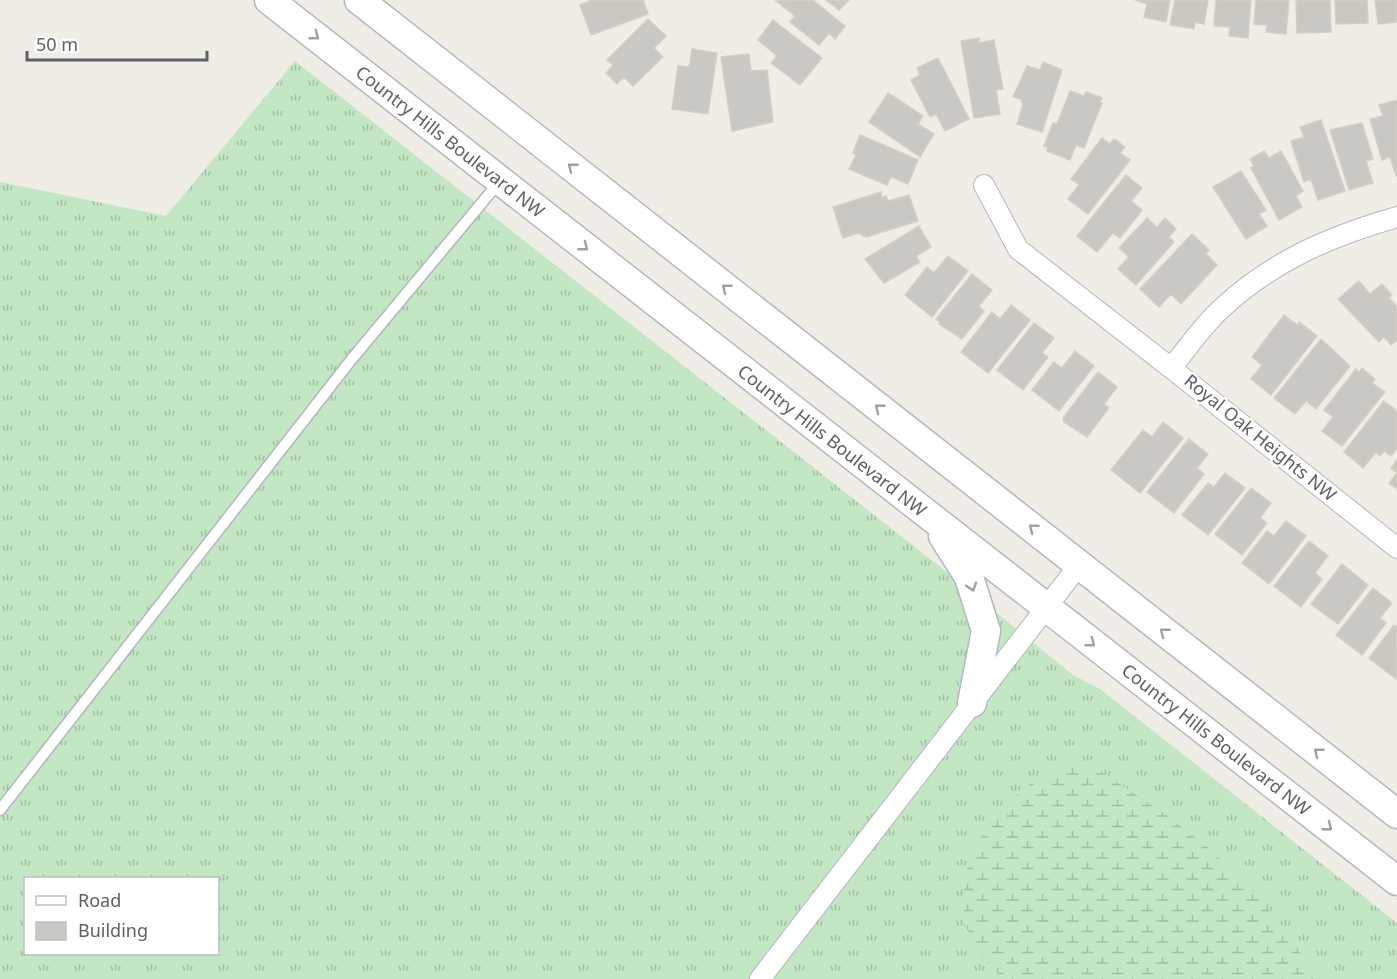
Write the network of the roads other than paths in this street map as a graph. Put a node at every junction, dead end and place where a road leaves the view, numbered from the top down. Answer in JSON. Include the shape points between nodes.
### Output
{"nodes":[{"id":1,"x":269,"y":0,"type":"edge"},
{"id":2,"x":359,"y":0,"type":"edge"},
{"id":3,"x":500,"y":181,"type":"junction"},
{"id":4,"x":984,"y":185,"type":"dead end"},
{"id":5,"x":1397,"y":217,"type":"edge"},
{"id":6,"x":1171,"y":368,"type":"junction"},
{"id":7,"x":932,"y":519,"type":"junction"},
{"id":8,"x":1397,"y":548,"type":"edge"},
{"id":9,"x":1078,"y":565,"type":"junction"},
{"id":10,"x":1045,"y":607,"type":"junction"},
{"id":11,"x":972,"y":703,"type":"junction"},
{"id":12,"x":0,"y":810,"type":"edge"},
{"id":13,"x":1397,"y":814,"type":"edge"},
{"id":14,"x":1397,"y":881,"type":"edge"},
{"id":15,"x":760,"y":979,"type":"edge"}],
"edges":[{"from":1,"to":3,"type":"main road","name":"Country Hills Boulevard NW","one_way":true},
{"from":9,"to":2,"type":"main road","one_way":true},
{"from":3,"to":7,"type":"main road","name":"Country Hills Boulevard NW","one_way":true},
{"from":3,"to":12,"type":"lane","via":[[351,360]]},
{"from":4,"to":6,"type":"street","via":[[1018,249]]},
{"from":5,"to":6,"type":"street","name":"Royal Oak Heights NW","via":[[1354,229],[1285,259],[1222,308]]},
{"from":6,"to":8,"type":"street","name":"Royal Oak Heights NW"},
{"from":7,"to":10,"type":"main road","name":"Country Hills Boulevard NW"},
{"from":7,"to":11,"type":"main road","one_way":true,"via":[[969,577],[986,631]]},
{"from":9,"to":10,"type":"street"},
{"from":13,"to":9,"type":"main road","one_way":true},
{"from":10,"to":11,"type":"street"},
{"from":10,"to":14,"type":"main road","name":"Country Hills Boulevard NW","one_way":true},
{"from":11,"to":15,"type":"street"}]}
